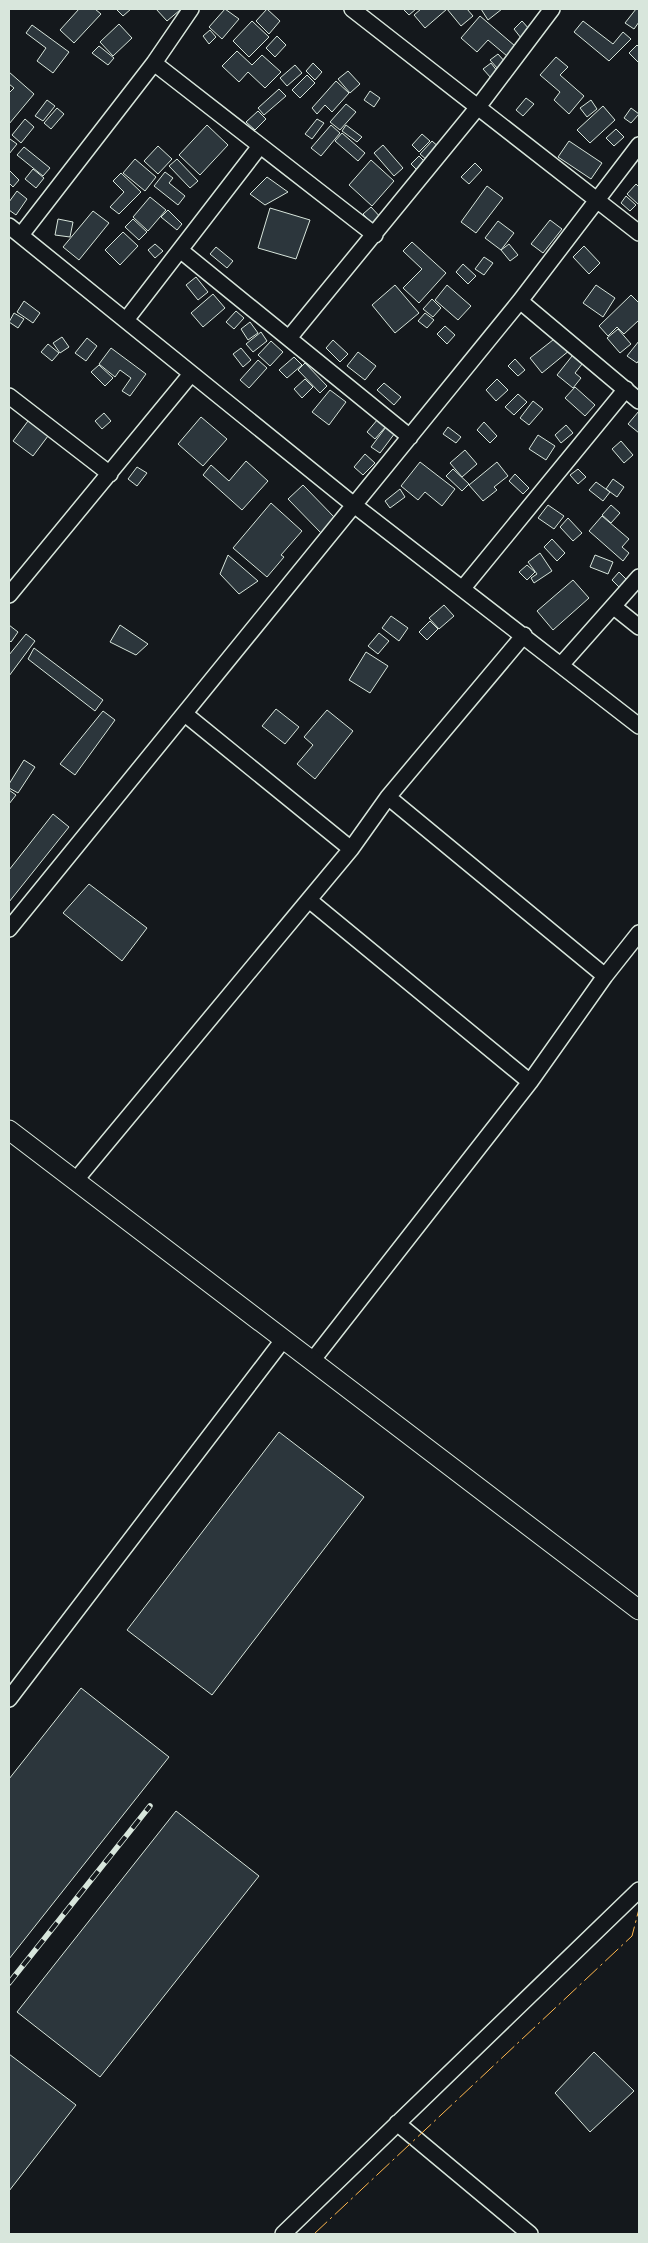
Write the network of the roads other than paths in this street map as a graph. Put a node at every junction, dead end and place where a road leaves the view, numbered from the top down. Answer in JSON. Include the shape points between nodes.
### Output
{"nodes":[{"id":1,"x":191,"y":9,"type":"edge"},
{"id":2,"x":352,"y":9,"type":"edge"},
{"id":3,"x":552,"y":9,"type":"edge"},
{"id":4,"x":154,"y":63,"type":"junction"},
{"id":5,"x":478,"y":107,"type":"junction"},
{"id":6,"x":639,"y":145,"type":"edge"},
{"id":7,"x":260,"y":146,"type":"junction"},
{"id":8,"x":597,"y":200,"type":"junction"},
{"id":9,"x":15,"y":230,"type":"edge"},
{"id":10,"x":639,"y":233,"type":"edge"},
{"id":11,"x":375,"y":235,"type":"junction"},
{"id":12,"x":180,"y":250,"type":"junction"},
{"id":13,"x":520,"y":301,"type":"junction"},
{"id":14,"x":126,"y":320,"type":"junction"},
{"id":15,"x":289,"y":338,"type":"junction"},
{"id":16,"x":191,"y":374,"type":"junction"},
{"id":17,"x":626,"y":389,"type":"junction"},
{"id":18,"x":9,"y":396,"type":"edge"},
{"id":19,"x":639,"y":401,"type":"edge"},
{"id":20,"x":410,"y":436,"type":"junction"},
{"id":21,"x":110,"y":474,"type":"junction"},
{"id":22,"x":354,"y":504,"type":"junction"},
{"id":23,"x":639,"y":577,"type":"edge"},
{"id":24,"x":463,"y":588,"type":"junction"},
{"id":25,"x":9,"y":594,"type":"edge"},
{"id":26,"x":614,"y":607,"type":"junction"},
{"id":27,"x":639,"y":627,"type":"edge"},
{"id":28,"x":524,"y":635,"type":"junction"},
{"id":29,"x":561,"y":665,"type":"junction"},
{"id":30,"x":185,"y":714,"type":"junction"},
{"id":31,"x":639,"y":726,"type":"edge"},
{"id":32,"x":388,"y":796,"type":"junction"},
{"id":33,"x":351,"y":849,"type":"junction"},
{"id":34,"x":310,"y":900,"type":"junction"},
{"id":35,"x":9,"y":929,"type":"edge"},
{"id":36,"x":639,"y":933,"type":"edge"},
{"id":37,"x":605,"y":976,"type":"junction"},
{"id":38,"x":530,"y":1082,"type":"junction"},
{"id":39,"x":9,"y":1130,"type":"edge"},
{"id":40,"x":75,"y":1181,"type":"junction"},
{"id":41,"x":283,"y":1340,"type":"junction"},
{"id":42,"x":312,"y":1361,"type":"junction"},
{"id":43,"x":639,"y":1610,"type":"edge"},
{"id":44,"x":9,"y":1699,"type":"edge"},
{"id":45,"x":639,"y":1890,"type":"edge"},
{"id":46,"x":397,"y":2123,"type":"junction"},
{"id":47,"x":283,"y":2234,"type":"edge"},
{"id":48,"x":530,"y":2234,"type":"edge"}],
"edges":[{"from":1,"to":4,"type":"street"},
{"from":2,"to":5,"type":"street"},
{"from":3,"to":5,"type":"street"},
{"from":4,"to":7,"type":"street"},
{"from":4,"to":9,"type":"street"},
{"from":5,"to":8,"type":"street"},
{"from":5,"to":11,"type":"street"},
{"from":6,"to":8,"type":"street"},
{"from":7,"to":11,"type":"street"},
{"from":7,"to":12,"type":"street"},
{"from":8,"to":10,"type":"street"},
{"from":8,"to":13,"type":"street"},
{"from":9,"to":14,"type":"street"},
{"from":11,"to":15,"type":"street"},
{"from":12,"to":14,"type":"street"},
{"from":12,"to":15,"type":"street"},
{"from":13,"to":17,"type":"street"},
{"from":13,"to":20,"type":"street"},
{"from":14,"to":16,"type":"street"},
{"from":15,"to":20,"type":"street"},
{"from":16,"to":21,"type":"street"},
{"from":16,"to":22,"type":"street"},
{"from":17,"to":19,"type":"street"},
{"from":17,"to":24,"type":"street"},
{"from":18,"to":21,"type":"street"},
{"from":20,"to":22,"type":"street"},
{"from":21,"to":25,"type":"street"},
{"from":22,"to":24,"type":"street"},
{"from":22,"to":30,"type":"street"},
{"from":23,"to":26,"type":"street"},
{"from":24,"to":28,"type":"street"},
{"from":26,"to":27,"type":"street"},
{"from":26,"to":29,"type":"street"},
{"from":28,"to":29,"type":"street"},
{"from":28,"to":32,"type":"street"},
{"from":29,"to":31,"type":"street"},
{"from":30,"to":33,"type":"street"},
{"from":30,"to":35,"type":"street"},
{"from":32,"to":33,"type":"street"},
{"from":32,"to":37,"type":"street"},
{"from":33,"to":34,"type":"street"},
{"from":34,"to":38,"type":"street"},
{"from":34,"to":40,"type":"street"},
{"from":36,"to":37,"type":"street"},
{"from":37,"to":38,"type":"street"},
{"from":38,"to":42,"type":"street"},
{"from":39,"to":40,"type":"street"},
{"from":40,"to":41,"type":"street"},
{"from":41,"to":42,"type":"street"},
{"from":41,"to":44,"type":"street"},
{"from":42,"to":43,"type":"street"},
{"from":45,"to":46,"type":"street"},
{"from":46,"to":47,"type":"street"},
{"from":46,"to":48,"type":"street"}]}
